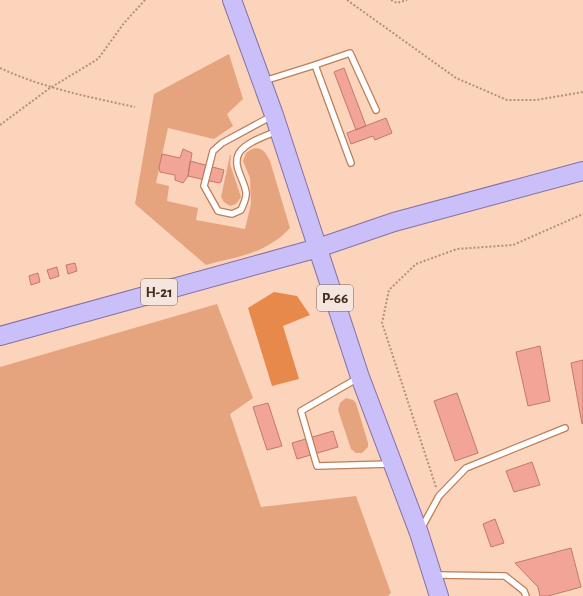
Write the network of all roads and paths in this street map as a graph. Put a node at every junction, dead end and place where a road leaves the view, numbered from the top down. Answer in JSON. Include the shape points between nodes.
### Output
{"nodes":[{"id":1,"x":145,"y":0,"type":"edge"},
{"id":2,"x":232,"y":0,"type":"edge"},
{"id":3,"x":347,"y":0,"type":"edge"},
{"id":4,"x":391,"y":0,"type":"edge"},
{"id":5,"x":407,"y":0,"type":"edge"},
{"id":6,"x":315,"y":64,"type":"junction"},
{"id":7,"x":0,"y":68,"type":"edge"},
{"id":8,"x":262,"y":82,"type":"junction"},
{"id":9,"x":50,"y":88,"type":"junction"},
{"id":10,"x":583,"y":92,"type":"edge"},
{"id":11,"x":135,"y":107,"type":"dead end"},
{"id":12,"x":376,"y":110,"type":"dead end"},
{"id":13,"x":276,"y":122,"type":"junction"},
{"id":14,"x":0,"y":125,"type":"edge"},
{"id":15,"x":351,"y":163,"type":"dead end"},
{"id":16,"x":583,"y":171,"type":"edge"},
{"id":17,"x":583,"y":214,"type":"edge"},
{"id":18,"x":318,"y":248,"type":"junction"},
{"id":19,"x":0,"y":336,"type":"edge"},
{"id":20,"x":360,"y":377,"type":"junction"},
{"id":21,"x":565,"y":428,"type":"dead end"},
{"id":22,"x":394,"y":464,"type":"junction"},
{"id":23,"x":439,"y":496,"type":"junction"},
{"id":24,"x":419,"y":533,"type":"junction"},
{"id":25,"x":432,"y":575,"type":"junction"},
{"id":26,"x":439,"y":596,"type":"edge"},
{"id":27,"x":526,"y":596,"type":"edge"}],
"edges":[{"from":1,"to":9,"type":"path","via":[[124,23],[98,59]]},
{"from":2,"to":8,"type":"main road","number":"Р-66"},
{"from":3,"to":10,"type":"path","via":[[456,78],[507,100],[536,100]]},
{"from":4,"to":5,"type":"path","via":[[397,3]]},
{"from":6,"to":8,"type":"lane"},
{"from":6,"to":12,"type":"lane","via":[[350,53]]},
{"from":6,"to":15,"type":"lane"},
{"from":7,"to":9,"type":"path"},
{"from":8,"to":13,"type":"main road","number":"Р-66"},
{"from":9,"to":11,"type":"path"},
{"from":9,"to":14,"type":"path"},
{"from":13,"to":13,"type":"lane","via":[[222,143],[214,151],[204,186],[218,211],[232,214],[241,210],[246,193],[236,163],[240,152]]},
{"from":13,"to":18,"type":"main road","number":"Р-66"},
{"from":16,"to":18,"type":"main road","number":"Н-21","via":[[394,222]]},
{"from":17,"to":23,"type":"path","via":[[513,245],[457,249],[416,264],[389,290],[382,323]]},
{"from":18,"to":19,"type":"main road","number":"Н-21"},
{"from":18,"to":20,"type":"main road","number":"Р-66"},
{"from":20,"to":22,"type":"main road","number":"Р-66"},
{"from":20,"to":22,"type":"lane","via":[[301,411],[317,466]]},
{"from":21,"to":23,"type":"lane","via":[[466,468]]},
{"from":22,"to":24,"type":"main road","number":"Р-66"},
{"from":23,"to":24,"type":"lane"},
{"from":24,"to":25,"type":"main road","number":"Р-66"},
{"from":25,"to":26,"type":"main road","number":"Р-66"},
{"from":25,"to":27,"type":"lane","via":[[505,576],[524,591]]}]}
